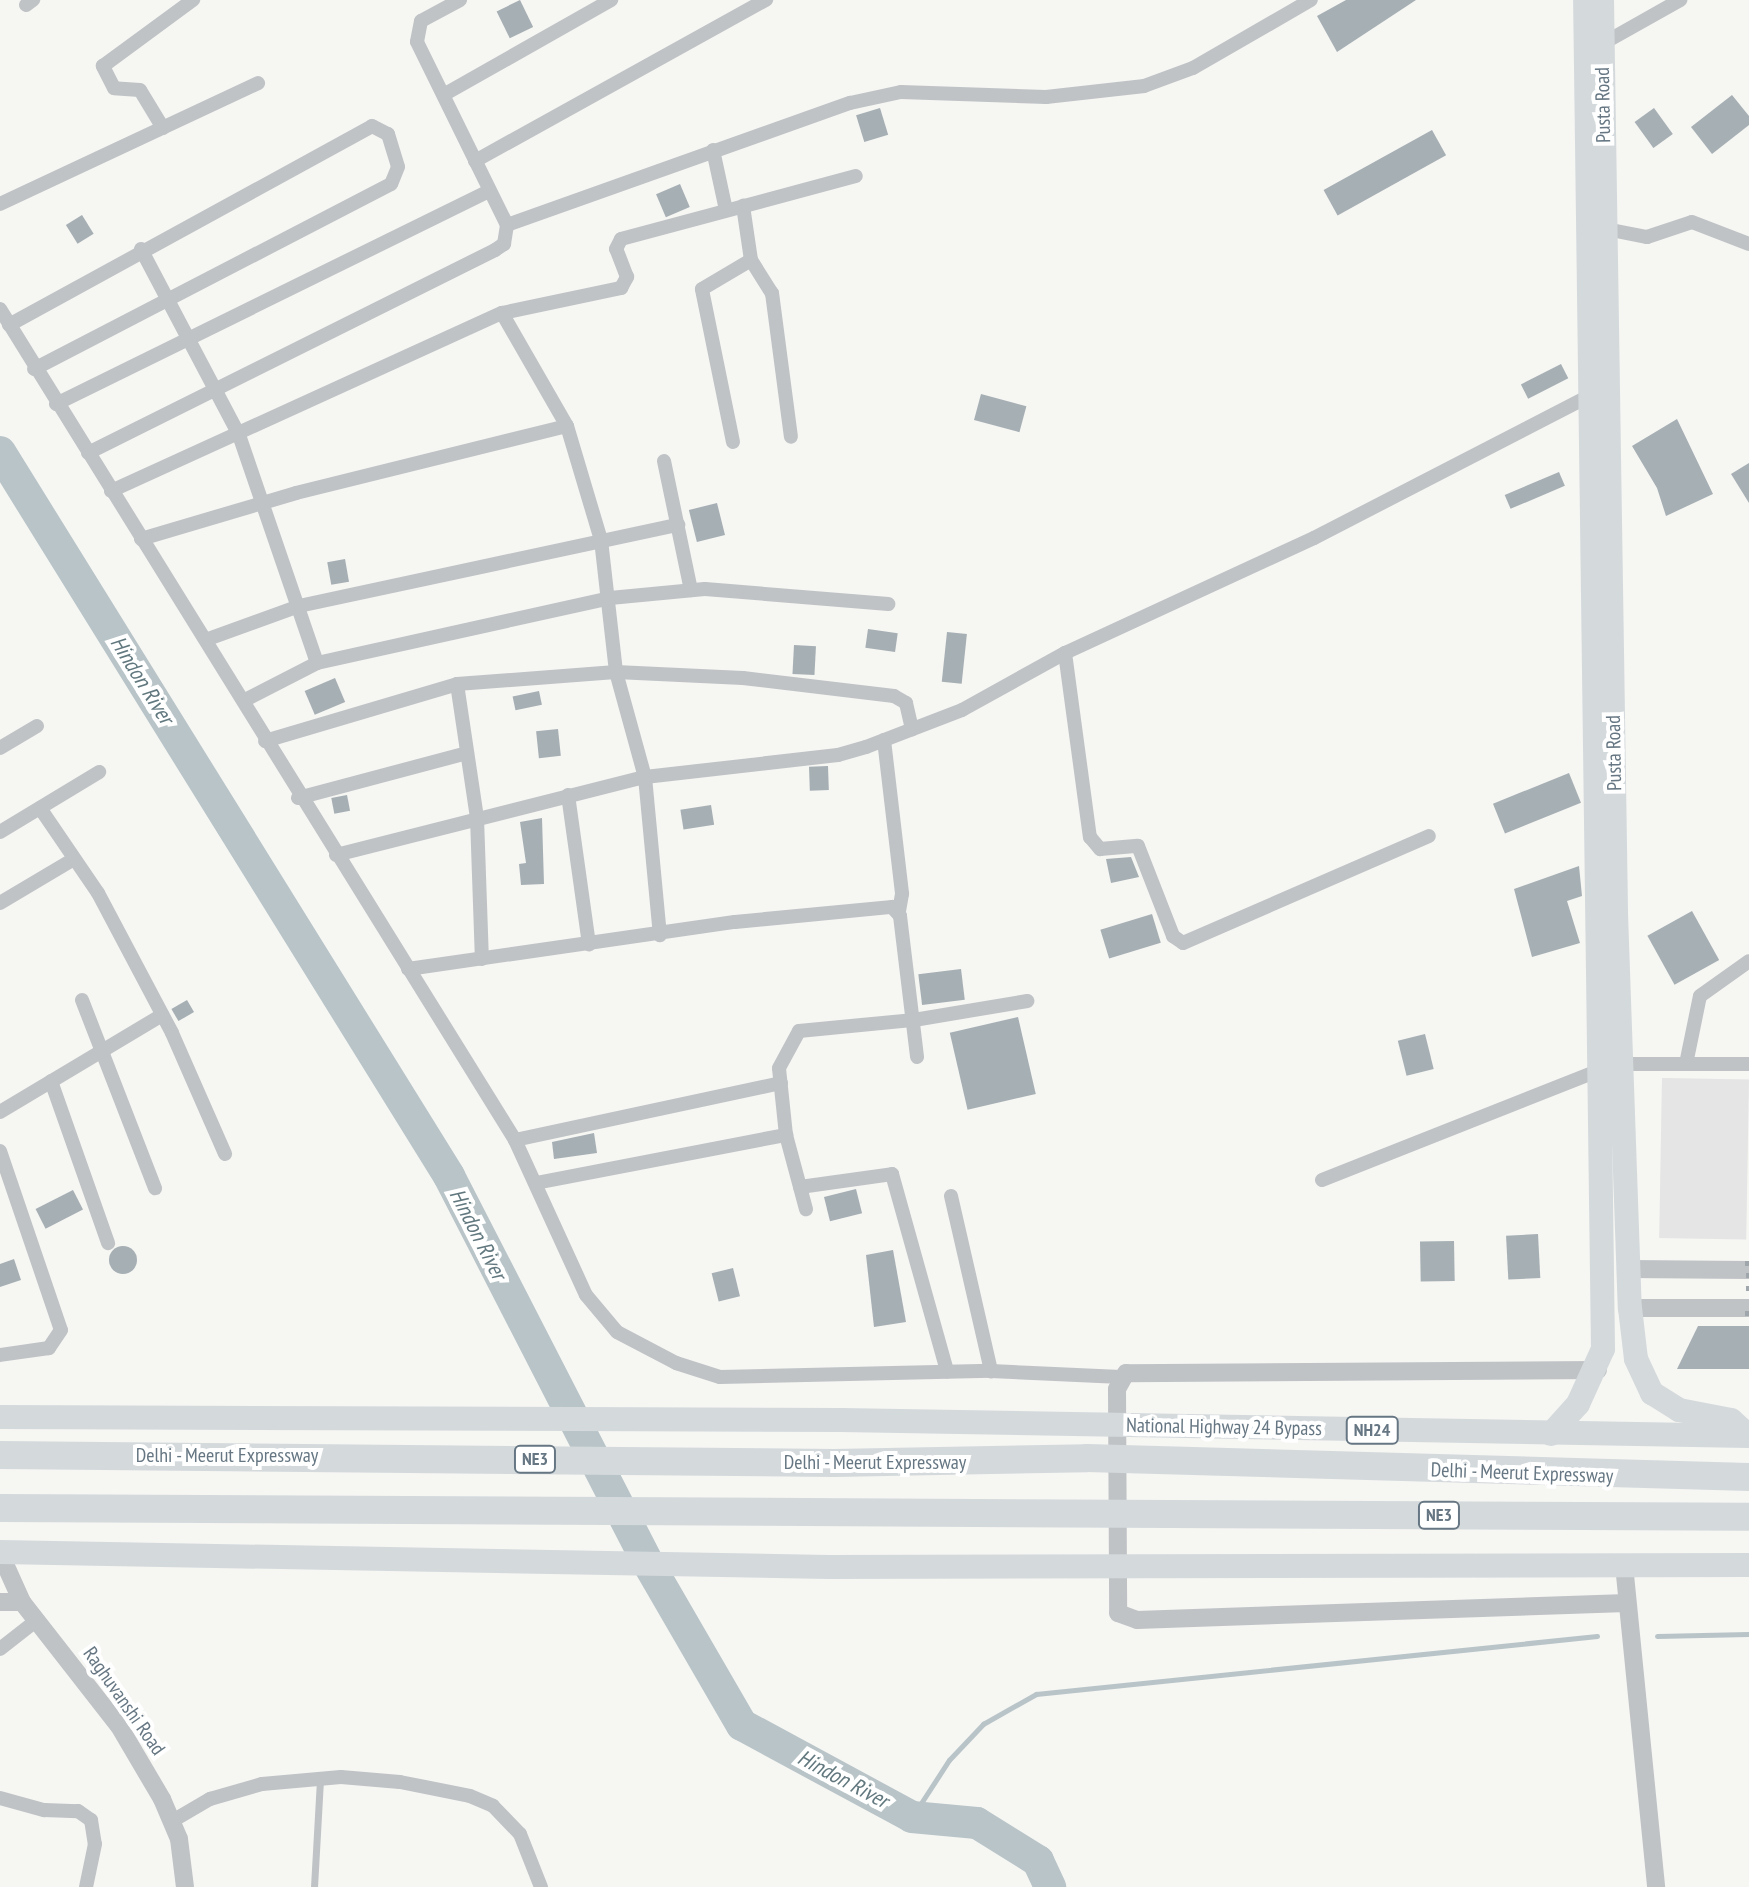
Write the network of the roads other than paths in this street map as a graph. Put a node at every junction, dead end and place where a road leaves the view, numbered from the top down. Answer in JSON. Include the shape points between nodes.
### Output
{"nodes":[{"id":1,"x":193,"y":0,"type":"edge"},
{"id":2,"x":460,"y":0,"type":"edge"},
{"id":3,"x":611,"y":0,"type":"edge"},
{"id":4,"x":766,"y":0,"type":"edge"},
{"id":5,"x":1311,"y":0,"type":"edge"},
{"id":6,"x":1585,"y":0,"type":"edge"},
{"id":7,"x":1602,"y":0,"type":"edge"},
{"id":8,"x":1680,"y":0,"type":"edge"},
{"id":9,"x":1602,"y":44,"type":"junction"},
{"id":10,"x":258,"y":83,"type":"dead end"},
{"id":11,"x":445,"y":94,"type":"junction"},
{"id":12,"x":163,"y":128,"type":"junction"},
{"id":13,"x":713,"y":150,"type":"junction"},
{"id":14,"x":475,"y":161,"type":"junction"},
{"id":15,"x":856,"y":176,"type":"dead end"},
{"id":16,"x":488,"y":191,"type":"junction"},
{"id":17,"x":0,"y":204,"type":"edge"},
{"id":18,"x":743,"y":206,"type":"junction"},
{"id":19,"x":726,"y":210,"type":"junction"},
{"id":20,"x":507,"y":225,"type":"junction"},
{"id":21,"x":1606,"y":229,"type":"junction"},
{"id":22,"x":1749,"y":244,"type":"edge"},
{"id":23,"x":141,"y":249,"type":"junction"},
{"id":24,"x":751,"y":260,"type":"junction"},
{"id":25,"x":168,"y":298,"type":"junction"},
{"id":26,"x":0,"y":309,"type":"edge"},
{"id":27,"x":502,"y":313,"type":"junction"},
{"id":28,"x":9,"y":325,"type":"junction"},
{"id":29,"x":188,"y":337,"type":"junction"},
{"id":30,"x":34,"y":369,"type":"junction"},
{"id":31,"x":211,"y":389,"type":"junction"},
{"id":32,"x":1600,"y":392,"type":"junction"},
{"id":33,"x":56,"y":404,"type":"junction"},
{"id":34,"x":567,"y":426,"type":"junction"},
{"id":35,"x":239,"y":435,"type":"junction"},
{"id":36,"x":791,"y":437,"type":"dead end"},
{"id":37,"x":733,"y":442,"type":"dead end"},
{"id":38,"x":88,"y":453,"type":"junction"},
{"id":39,"x":664,"y":461,"type":"dead end"},
{"id":40,"x":111,"y":491,"type":"junction"},
{"id":41,"x":266,"y":503,"type":"junction"},
{"id":42,"x":678,"y":525,"type":"junction"},
{"id":43,"x":141,"y":539,"type":"junction"},
{"id":44,"x":601,"y":540,"type":"junction"},
{"id":45,"x":691,"y":590,"type":"junction"},
{"id":46,"x":610,"y":598,"type":"junction"},
{"id":47,"x":888,"y":604,"type":"dead end"},
{"id":48,"x":299,"y":606,"type":"junction"},
{"id":49,"x":208,"y":639,"type":"junction"},
{"id":50,"x":1065,"y":653,"type":"junction"},
{"id":51,"x":317,"y":663,"type":"junction"},
{"id":52,"x":616,"y":672,"type":"junction"},
{"id":53,"x":457,"y":684,"type":"junction"},
{"id":54,"x":245,"y":700,"type":"junction"},
{"id":55,"x":37,"y":726,"type":"dead end"},
{"id":56,"x":912,"y":729,"type":"junction"},
{"id":57,"x":884,"y":740,"type":"junction"},
{"id":58,"x":265,"y":741,"type":"junction"},
{"id":59,"x":0,"y":748,"type":"edge"},
{"id":60,"x":467,"y":753,"type":"junction"},
{"id":61,"x":99,"y":772,"type":"dead end"},
{"id":62,"x":645,"y":777,"type":"junction"},
{"id":63,"x":568,"y":795,"type":"junction"},
{"id":64,"x":298,"y":798,"type":"junction"},
{"id":65,"x":40,"y":808,"type":"junction"},
{"id":66,"x":477,"y":818,"type":"junction"},
{"id":67,"x":0,"y":832,"type":"edge"},
{"id":68,"x":1429,"y":836,"type":"dead end"},
{"id":69,"x":336,"y":855,"type":"junction"},
{"id":70,"x":74,"y":859,"type":"junction"},
{"id":71,"x":0,"y":903,"type":"edge"},
{"id":72,"x":899,"y":911,"type":"junction"},
{"id":73,"x":660,"y":935,"type":"junction"},
{"id":74,"x":589,"y":945,"type":"junction"},
{"id":75,"x":482,"y":959,"type":"junction"},
{"id":76,"x":1749,"y":961,"type":"edge"},
{"id":77,"x":408,"y":969,"type":"junction"},
{"id":78,"x":82,"y":1000,"type":"dead end"},
{"id":79,"x":1027,"y":1001,"type":"dead end"},
{"id":80,"x":162,"y":1015,"type":"junction"},
{"id":81,"x":914,"y":1020,"type":"junction"},
{"id":82,"x":104,"y":1048,"type":"junction"},
{"id":83,"x":917,"y":1057,"type":"dead end"},
{"id":84,"x":1686,"y":1064,"type":"junction"},
{"id":85,"x":1749,"y":1064,"type":"edge"},
{"id":86,"x":1612,"y":1067,"type":"junction"},
{"id":87,"x":51,"y":1081,"type":"junction"},
{"id":88,"x":781,"y":1083,"type":"junction"},
{"id":89,"x":0,"y":1112,"type":"edge"},
{"id":90,"x":786,"y":1135,"type":"junction"},
{"id":91,"x":515,"y":1140,"type":"junction"},
{"id":92,"x":0,"y":1151,"type":"edge"},
{"id":93,"x":225,"y":1154,"type":"dead end"},
{"id":94,"x":1322,"y":1180,"type":"dead end"},
{"id":95,"x":536,"y":1183,"type":"junction"},
{"id":96,"x":800,"y":1187,"type":"junction"},
{"id":97,"x":155,"y":1188,"type":"dead end"},
{"id":98,"x":951,"y":1196,"type":"dead end"},
{"id":99,"x":806,"y":1209,"type":"dead end"},
{"id":100,"x":108,"y":1243,"type":"dead end"},
{"id":101,"x":1627,"y":1269,"type":"junction"},
{"id":102,"x":1749,"y":1270,"type":"edge"},
{"id":103,"x":1630,"y":1308,"type":"junction"},
{"id":104,"x":1749,"y":1308,"type":"edge"},
{"id":105,"x":0,"y":1355,"type":"edge"},
{"id":106,"x":1598,"y":1370,"type":"junction"},
{"id":107,"x":947,"y":1371,"type":"junction"},
{"id":108,"x":991,"y":1371,"type":"junction"},
{"id":109,"x":1121,"y":1377,"type":"junction"},
{"id":110,"x":0,"y":1417,"type":"edge"},
{"id":111,"x":1551,"y":1434,"type":"junction"},
{"id":112,"x":1749,"y":1436,"type":"edge"},
{"id":113,"x":0,"y":1455,"type":"edge"},
{"id":114,"x":1749,"y":1477,"type":"edge"},
{"id":115,"x":0,"y":1508,"type":"edge"},
{"id":116,"x":1749,"y":1517,"type":"edge"},
{"id":117,"x":0,"y":1552,"type":"edge"},
{"id":118,"x":1624,"y":1565,"type":"junction"},
{"id":119,"x":1749,"y":1565,"type":"edge"},
{"id":120,"x":0,"y":1602,"type":"edge"},
{"id":121,"x":22,"y":1602,"type":"junction"},
{"id":122,"x":1627,"y":1603,"type":"junction"},
{"id":123,"x":37,"y":1620,"type":"junction"},
{"id":124,"x":0,"y":1649,"type":"edge"},
{"id":125,"x":320,"y":1778,"type":"junction"},
{"id":126,"x":0,"y":1798,"type":"edge"},
{"id":127,"x":174,"y":1820,"type":"junction"},
{"id":128,"x":86,"y":1887,"type":"edge"},
{"id":129,"x":185,"y":1887,"type":"edge"},
{"id":130,"x":314,"y":1887,"type":"edge"},
{"id":131,"x":541,"y":1887,"type":"edge"},
{"id":132,"x":1656,"y":1887,"type":"edge"}],
"edges":[{"from":1,"to":12,"type":"street","via":[[103,66],[114,88],[140,90]]},
{"from":2,"to":11,"type":"street","via":[[416,29],[422,55]]},
{"from":3,"to":11,"type":"street"},
{"from":4,"to":14,"type":"street"},
{"from":5,"to":13,"type":"street","via":[[1193,68],[1144,86],[1095,96],[901,92],[850,103]]},
{"from":6,"to":32,"type":"main road","name":"Pusta Road"},
{"from":7,"to":9,"type":"main road","name":"Pusta Road"},
{"from":8,"to":9,"type":"street"},
{"from":9,"to":21,"type":"main road","name":"Pusta Road"},
{"from":10,"to":12,"type":"street"},
{"from":11,"to":14,"type":"street"},
{"from":12,"to":17,"type":"street"},
{"from":13,"to":19,"type":"street"},
{"from":13,"to":20,"type":"street"},
{"from":14,"to":16,"type":"street"},
{"from":15,"to":18,"type":"street"},
{"from":16,"to":20,"type":"street"},
{"from":16,"to":29,"type":"street"},
{"from":18,"to":19,"type":"street"},
{"from":18,"to":24,"type":"street"},
{"from":19,"to":27,"type":"street","via":[[621,239],[616,249],[627,277],[621,288]]},
{"from":20,"to":31,"type":"street","via":[[504,244],[495,250]]},
{"from":21,"to":22,"type":"street","via":[[1647,237],[1692,222]]},
{"from":21,"to":32,"type":"main road","name":"Pusta Road"},
{"from":23,"to":25,"type":"street"},
{"from":23,"to":25,"type":"street","via":[[372,126],[388,134],[398,167],[391,184]]},
{"from":23,"to":28,"type":"street"},
{"from":24,"to":36,"type":"street","via":[[772,293]]},
{"from":24,"to":37,"type":"street","via":[[702,289]]},
{"from":25,"to":29,"type":"street"},
{"from":25,"to":30,"type":"street"},
{"from":26,"to":28,"type":"street"},
{"from":27,"to":34,"type":"street"},
{"from":27,"to":35,"type":"street"},
{"from":28,"to":30,"type":"street"},
{"from":29,"to":31,"type":"street"},
{"from":29,"to":33,"type":"street"},
{"from":30,"to":33,"type":"street"},
{"from":31,"to":35,"type":"street"},
{"from":31,"to":38,"type":"street"},
{"from":32,"to":50,"type":"street","via":[[1314,538]]},
{"from":32,"to":86,"type":"main road","name":"Pusta Road","via":[[1616,914]]},
{"from":33,"to":38,"type":"street"},
{"from":34,"to":41,"type":"street"},
{"from":34,"to":44,"type":"street"},
{"from":35,"to":40,"type":"street"},
{"from":35,"to":41,"type":"street"},
{"from":38,"to":40,"type":"street"},
{"from":39,"to":42,"type":"street"},
{"from":40,"to":43,"type":"street"},
{"from":41,"to":43,"type":"street"},
{"from":41,"to":48,"type":"street"},
{"from":42,"to":44,"type":"street"},
{"from":42,"to":45,"type":"street"},
{"from":43,"to":49,"type":"street"},
{"from":44,"to":46,"type":"street"},
{"from":44,"to":48,"type":"street"},
{"from":45,"to":46,"type":"street"},
{"from":45,"to":47,"type":"street","via":[[753,590]]},
{"from":46,"to":51,"type":"street"},
{"from":46,"to":52,"type":"street"},
{"from":48,"to":49,"type":"street"},
{"from":48,"to":51,"type":"street"},
{"from":49,"to":54,"type":"street"},
{"from":50,"to":56,"type":"street","via":[[962,710]]},
{"from":50,"to":68,"type":"street","via":[[1090,837],[1100,849],[1138,846],[1173,936],[1183,943]]},
{"from":51,"to":54,"type":"street"},
{"from":52,"to":53,"type":"street"},
{"from":52,"to":56,"type":"street","via":[[743,678],[894,696],[906,703]]},
{"from":52,"to":62,"type":"street"},
{"from":53,"to":58,"type":"street"},
{"from":53,"to":60,"type":"street"},
{"from":54,"to":58,"type":"street"},
{"from":55,"to":59,"type":"street"},
{"from":56,"to":57,"type":"street"},
{"from":57,"to":62,"type":"street","via":[[838,755]]},
{"from":57,"to":72,"type":"street","via":[[902,894]]},
{"from":58,"to":64,"type":"street"},
{"from":60,"to":64,"type":"street"},
{"from":60,"to":66,"type":"street"},
{"from":61,"to":65,"type":"street"},
{"from":62,"to":63,"type":"street"},
{"from":62,"to":73,"type":"street"},
{"from":63,"to":66,"type":"street"},
{"from":63,"to":74,"type":"street"},
{"from":64,"to":69,"type":"street"},
{"from":65,"to":67,"type":"street"},
{"from":65,"to":70,"type":"street"},
{"from":66,"to":69,"type":"street"},
{"from":66,"to":75,"type":"street"},
{"from":69,"to":77,"type":"street"},
{"from":70,"to":71,"type":"street"},
{"from":70,"to":80,"type":"street","via":[[98,893]]},
{"from":72,"to":73,"type":"street","via":[[885,907]]},
{"from":72,"to":81,"type":"street"},
{"from":73,"to":74,"type":"street"},
{"from":74,"to":75,"type":"street"},
{"from":75,"to":77,"type":"street"},
{"from":76,"to":84,"type":"street","via":[[1700,996]]},
{"from":77,"to":91,"type":"street"},
{"from":78,"to":82,"type":"street"},
{"from":79,"to":81,"type":"street"},
{"from":80,"to":82,"type":"street"},
{"from":80,"to":93,"type":"street"},
{"from":81,"to":83,"type":"street"},
{"from":81,"to":88,"type":"street","via":[[799,1031],[779,1068]]},
{"from":82,"to":87,"type":"street"},
{"from":82,"to":97,"type":"street"},
{"from":84,"to":85,"type":"street"},
{"from":84,"to":86,"type":"street"},
{"from":86,"to":94,"type":"street"},
{"from":86,"to":101,"type":"main road","name":"Pusta Road"},
{"from":86,"to":106,"type":"main road","name":"Pusta Road"},
{"from":87,"to":89,"type":"street"},
{"from":87,"to":100,"type":"street"},
{"from":88,"to":90,"type":"street"},
{"from":88,"to":91,"type":"street"},
{"from":90,"to":95,"type":"street"},
{"from":90,"to":96,"type":"street"},
{"from":91,"to":95,"type":"street"},
{"from":92,"to":105,"type":"street","via":[[61,1330],[56,1343],[40,1352]]},
{"from":95,"to":107,"type":"street","via":[[600,1315],[617,1332],[676,1363],[720,1377]]},
{"from":96,"to":99,"type":"street"},
{"from":96,"to":107,"type":"street","via":[[892,1174]]},
{"from":98,"to":108,"type":"street"},
{"from":101,"to":102,"type":"street"},
{"from":101,"to":103,"type":"main road","name":"Pusta Road"},
{"from":103,"to":104,"type":"street"},
{"from":103,"to":112,"type":"main road","name":"Pusta Road","via":[[1636,1359],[1652,1393],[1679,1410],[1731,1420]]},
{"from":106,"to":109,"type":"street","via":[[1182,1370]]},
{"from":106,"to":111,"type":"main road","name":"Pusta Road","via":[[1578,1404]]},
{"from":107,"to":108,"type":"street"},
{"from":108,"to":109,"type":"street"},
{"from":109,"to":122,"type":"street","via":[[1117,1577],[1122,1618]]},
{"from":110,"to":111,"type":"main road","name":"National Highway 24 Bypass","number":"NH24","via":[[841,1420]]},
{"from":111,"to":112,"type":"main road","name":"National Highway 24 Bypass","number":"NH24"},
{"from":113,"to":114,"type":"highway","name":"Delhi - Meerut Expressway","number":"NE3","via":[[834,1463],[1117,1459]]},
{"from":115,"to":116,"type":"highway","name":"Delhi - Meerut Expressway","number":"NE3"},
{"from":117,"to":118,"type":"main road","via":[[829,1567]]},
{"from":117,"to":121,"type":"street","name":"Raghuvanshi Road"},
{"from":118,"to":119,"type":"main road"},
{"from":118,"to":122,"type":"street"},
{"from":120,"to":121,"type":"street"},
{"from":121,"to":123,"type":"street","name":"Raghuvanshi Road"},
{"from":122,"to":132,"type":"street"},
{"from":123,"to":124,"type":"street"},
{"from":123,"to":127,"type":"street","name":"Raghuvanshi Road","via":[[119,1726]]},
{"from":125,"to":127,"type":"street","via":[[239,1790]]},
{"from":125,"to":130,"type":"lane"},
{"from":125,"to":131,"type":"street","via":[[400,1782],[493,1806],[520,1834]]},
{"from":126,"to":128,"type":"street","via":[[44,1810],[78,1811],[91,1820],[95,1844]]},
{"from":127,"to":129,"type":"street","name":"Raghuvanshi Road"}]}
